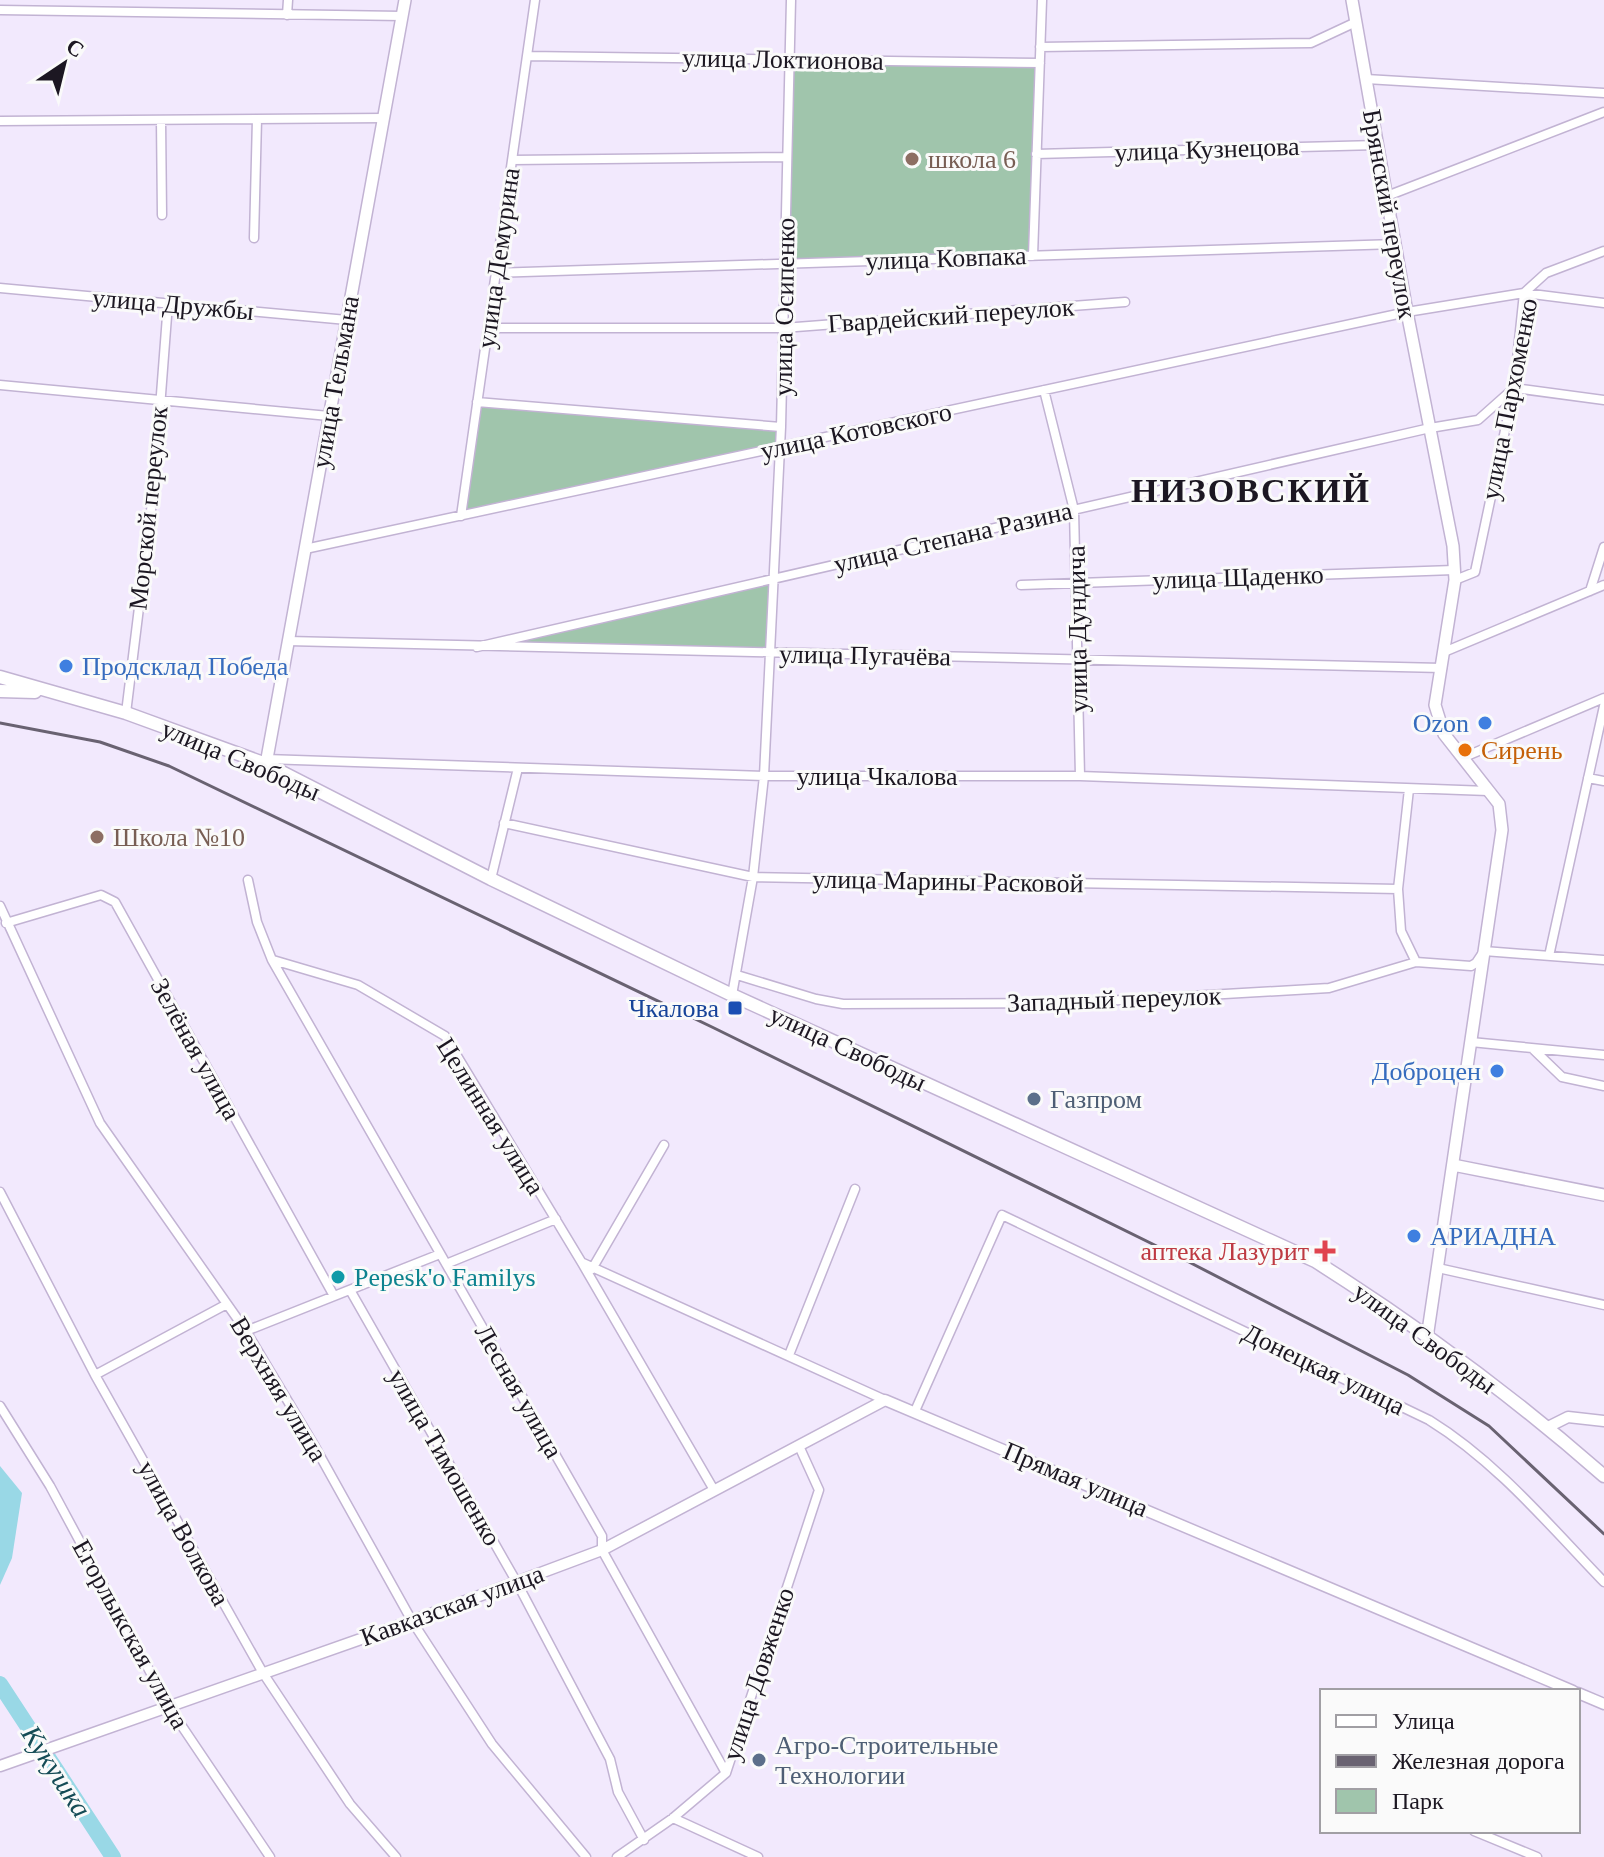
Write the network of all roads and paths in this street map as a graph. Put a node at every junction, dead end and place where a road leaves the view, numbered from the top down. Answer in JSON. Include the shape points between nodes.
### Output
{"nodes":[{"id":1,"x":90,"y":0,"type":"edge"},
{"id":2,"x":193,"y":0,"type":"edge"},
{"id":3,"x":288,"y":0,"type":"edge"},
{"id":4,"x":405,"y":0,"type":"edge"},
{"id":5,"x":535,"y":0,"type":"edge"},
{"id":6,"x":791,"y":0,"type":"edge"},
{"id":7,"x":1042,"y":0,"type":"edge"},
{"id":8,"x":1352,"y":0,"type":"edge"},
{"id":9,"x":0,"y":10,"type":"edge"},
{"id":10,"x":90,"y":12,"type":"junction"},
{"id":11,"x":193,"y":13,"type":"junction"},
{"id":12,"x":287,"y":15,"type":"junction"},
{"id":13,"x":402,"y":16,"type":"junction"},
{"id":14,"x":1356,"y":22,"type":"junction"},
{"id":15,"x":1040,"y":47,"type":"junction"},
{"id":16,"x":527,"y":56,"type":"junction"},
{"id":17,"x":790,"y":59,"type":"junction"},
{"id":18,"x":1040,"y":63,"type":"junction"},
{"id":19,"x":1366,"y":79,"type":"junction"},
{"id":20,"x":1604,"y":93,"type":"edge"},
{"id":21,"x":1604,"y":112,"type":"edge"},
{"id":22,"x":384,"y":118,"type":"junction"},
{"id":23,"x":257,"y":119,"type":"junction"},
{"id":24,"x":161,"y":120,"type":"junction"},
{"id":25,"x":0,"y":121,"type":"edge"},
{"id":26,"x":1378,"y":145,"type":"junction"},
{"id":27,"x":1036,"y":154,"type":"junction"},
{"id":28,"x":787,"y":157,"type":"junction"},
{"id":29,"x":512,"y":160,"type":"junction"},
{"id":30,"x":1387,"y":196,"type":"junction"},
{"id":31,"x":162,"y":215,"type":"dead end"},
{"id":32,"x":254,"y":238,"type":"dead end"},
{"id":33,"x":1396,"y":244,"type":"junction"},
{"id":34,"x":1604,"y":251,"type":"edge"},
{"id":35,"x":1033,"y":256,"type":"junction"},
{"id":36,"x":784,"y":264,"type":"junction"},
{"id":37,"x":496,"y":273,"type":"junction"},
{"id":38,"x":0,"y":288,"type":"edge"},
{"id":39,"x":1524,"y":293,"type":"junction"},
{"id":40,"x":1125,"y":302,"type":"dead end"},
{"id":41,"x":168,"y":303,"type":"junction"},
{"id":42,"x":1604,"y":303,"type":"edge"},
{"id":43,"x":1407,"y":312,"type":"junction"},
{"id":44,"x":347,"y":320,"type":"junction"},
{"id":45,"x":488,"y":328,"type":"junction"},
{"id":46,"x":783,"y":328,"type":"junction"},
{"id":47,"x":0,"y":385,"type":"edge"},
{"id":48,"x":1514,"y":388,"type":"junction"},
{"id":49,"x":1044,"y":390,"type":"junction"},
{"id":50,"x":159,"y":400,"type":"junction"},
{"id":51,"x":1604,"y":400,"type":"edge"},
{"id":52,"x":477,"y":402,"type":"junction"},
{"id":53,"x":329,"y":416,"type":"junction"},
{"id":54,"x":781,"y":427,"type":"junction"},
{"id":55,"x":1430,"y":428,"type":"junction"},
{"id":56,"x":780,"y":447,"type":"junction"},
{"id":57,"x":1074,"y":510,"type":"junction"},
{"id":58,"x":461,"y":516,"type":"junction"},
{"id":59,"x":1604,"y":547,"type":"edge"},
{"id":60,"x":305,"y":549,"type":"junction"},
{"id":61,"x":1454,"y":575,"type":"junction"},
{"id":62,"x":773,"y":578,"type":"junction"},
{"id":63,"x":1076,"y":583,"type":"junction"},
{"id":64,"x":1021,"y":585,"type":"dead end"},
{"id":65,"x":1604,"y":585,"type":"edge"},
{"id":66,"x":1590,"y":591,"type":"junction"},
{"id":67,"x":288,"y":641,"type":"junction"},
{"id":68,"x":477,"y":647,"type":"junction"},
{"id":69,"x":1444,"y":652,"type":"junction"},
{"id":70,"x":769,"y":653,"type":"junction"},
{"id":71,"x":1078,"y":660,"type":"junction"},
{"id":72,"x":1442,"y":668,"type":"junction"},
{"id":73,"x":0,"y":677,"type":"edge"},
{"id":74,"x":0,"y":691,"type":"edge"},
{"id":75,"x":66,"y":696,"type":"junction"},
{"id":76,"x":1604,"y":698,"type":"edge"},
{"id":77,"x":1604,"y":706,"type":"edge"},
{"id":78,"x":126,"y":713,"type":"junction"},
{"id":79,"x":1462,"y":758,"type":"junction"},
{"id":80,"x":266,"y":762,"type":"junction"},
{"id":81,"x":518,"y":768,"type":"junction"},
{"id":82,"x":764,"y":776,"type":"junction"},
{"id":83,"x":1080,"y":776,"type":"junction"},
{"id":84,"x":1588,"y":778,"type":"junction"},
{"id":85,"x":1604,"y":781,"type":"edge"},
{"id":86,"x":1409,"y":789,"type":"junction"},
{"id":87,"x":1488,"y":791,"type":"junction"},
{"id":88,"x":504,"y":823,"type":"junction"},
{"id":89,"x":753,"y":877,"type":"junction"},
{"id":90,"x":491,"y":879,"type":"junction"},
{"id":91,"x":248,"y":880,"type":"dead end"},
{"id":92,"x":1398,"y":889,"type":"junction"},
{"id":93,"x":0,"y":906,"type":"edge"},
{"id":94,"x":6,"y":923,"type":"junction"},
{"id":95,"x":1484,"y":951,"type":"junction"},
{"id":96,"x":1549,"y":956,"type":"junction"},
{"id":97,"x":272,"y":960,"type":"junction"},
{"id":98,"x":1604,"y":960,"type":"edge"},
{"id":99,"x":1416,"y":962,"type":"junction"},
{"id":100,"x":737,"y":975,"type":"junction"},
{"id":101,"x":732,"y":995,"type":"junction"},
{"id":102,"x":1471,"y":1042,"type":"junction"},
{"id":103,"x":1533,"y":1048,"type":"junction"},
{"id":104,"x":1604,"y":1055,"type":"edge"},
{"id":105,"x":1604,"y":1086,"type":"edge"},
{"id":106,"x":664,"y":1145,"type":"dead end"},
{"id":107,"x":1453,"y":1165,"type":"junction"},
{"id":108,"x":855,"y":1189,"type":"dead end"},
{"id":109,"x":0,"y":1192,"type":"edge"},
{"id":110,"x":1604,"y":1195,"type":"edge"},
{"id":111,"x":556,"y":1219,"type":"junction"},
{"id":112,"x":440,"y":1254,"type":"junction"},
{"id":113,"x":582,"y":1263,"type":"joint"},
{"id":114,"x":446,"y":1264,"type":"junction"},
{"id":115,"x":1438,"y":1268,"type":"junction"},
{"id":116,"x":591,"y":1271,"type":"junction"},
{"id":117,"x":350,"y":1290,"type":"junction"},
{"id":118,"x":334,"y":1296,"type":"junction"},
{"id":119,"x":227,"y":1304,"type":"junction"},
{"id":120,"x":1604,"y":1305,"type":"edge"},
{"id":121,"x":246,"y":1331,"type":"junction"},
{"id":122,"x":1427,"y":1338,"type":"junction"},
{"id":123,"x":789,"y":1355,"type":"junction"},
{"id":124,"x":95,"y":1375,"type":"junction"},
{"id":125,"x":885,"y":1400,"type":"junction"},
{"id":126,"x":0,"y":1406,"type":"edge"},
{"id":127,"x":915,"y":1411,"type":"junction"},
{"id":128,"x":1604,"y":1421,"type":"edge"},
{"id":129,"x":1548,"y":1427,"type":"junction"},
{"id":130,"x":799,"y":1446,"type":"junction"},
{"id":131,"x":1604,"y":1476,"type":"edge"},
{"id":132,"x":714,"y":1490,"type":"junction"},
{"id":133,"x":602,"y":1550,"type":"junction"},
{"id":134,"x":516,"y":1581,"type":"junction"},
{"id":135,"x":1604,"y":1582,"type":"edge"},
{"id":136,"x":412,"y":1621,"type":"junction"},
{"id":137,"x":263,"y":1673,"type":"junction"},
{"id":138,"x":1568,"y":1689,"type":"edge"},
{"id":139,"x":1580,"y":1694,"type":"edge"},
{"id":140,"x":1604,"y":1704,"type":"edge"},
{"id":141,"x":169,"y":1707,"type":"junction"},
{"id":142,"x":0,"y":1766,"type":"edge"},
{"id":143,"x":726,"y":1773,"type":"junction"},
{"id":144,"x":673,"y":1818,"type":"junction"},
{"id":145,"x":1479,"y":1833,"type":"edge"},
{"id":146,"x":644,"y":1840,"type":"junction"},
{"id":147,"x":270,"y":1857,"type":"edge"},
{"id":148,"x":396,"y":1857,"type":"edge"},
{"id":149,"x":586,"y":1857,"type":"edge"},
{"id":150,"x":617,"y":1857,"type":"edge"},
{"id":151,"x":758,"y":1857,"type":"edge"},
{"id":152,"x":1537,"y":1857,"type":"edge"}],
"edges":[{"from":1,"to":10,"type":"street"},
{"from":2,"to":11,"type":"street"},
{"from":3,"to":12,"type":"street"},
{"from":4,"to":13,"type":"main road","name":"улица Тельмана"},
{"from":5,"to":16,"type":"street","name":"улица Демурина"},
{"from":6,"to":17,"type":"street","name":"улица Осипенко"},
{"from":7,"to":15,"type":"street"},
{"from":8,"to":14,"type":"main road","name":"Брянский переулок"},
{"from":9,"to":10,"type":"street"},
{"from":10,"to":11,"type":"street"},
{"from":11,"to":12,"type":"street"},
{"from":12,"to":13,"type":"street"},
{"from":13,"to":22,"type":"main road","name":"улица Тельмана"},
{"from":14,"to":15,"type":"street","via":[[1311,43]]},
{"from":14,"to":19,"type":"main road","name":"Брянский переулок"},
{"from":15,"to":18,"type":"street"},
{"from":16,"to":17,"type":"street","name":"улица Локтионова"},
{"from":16,"to":29,"type":"street","name":"улица Демурина"},
{"from":17,"to":18,"type":"street","name":"улица Локтионова"},
{"from":17,"to":28,"type":"street","name":"улица Осипенко"},
{"from":18,"to":27,"type":"street"},
{"from":19,"to":20,"type":"street"},
{"from":19,"to":26,"type":"main road","name":"Брянский переулок"},
{"from":21,"to":30,"type":"street"},
{"from":22,"to":23,"type":"street"},
{"from":22,"to":44,"type":"main road","name":"улица Тельмана"},
{"from":23,"to":24,"type":"street"},
{"from":23,"to":32,"type":"street"},
{"from":24,"to":25,"type":"street"},
{"from":24,"to":31,"type":"street"},
{"from":26,"to":27,"type":"street","name":"улица Кузнецова"},
{"from":26,"to":30,"type":"main road","name":"Брянский переулок"},
{"from":27,"to":35,"type":"street"},
{"from":28,"to":29,"type":"street"},
{"from":28,"to":36,"type":"street","name":"улица Осипенко"},
{"from":29,"to":37,"type":"street","name":"улица Демурина"},
{"from":30,"to":33,"type":"main road","name":"Брянский переулок"},
{"from":33,"to":35,"type":"street","name":"улица Ковпака"},
{"from":33,"to":43,"type":"main road","name":"Брянский переулок"},
{"from":34,"to":39,"type":"street","name":"улица Пархоменко","via":[[1546,273]]},
{"from":35,"to":36,"type":"street","name":"улица Ковпака"},
{"from":36,"to":37,"type":"street","name":"улица Ковпака"},
{"from":36,"to":46,"type":"street","name":"улица Осипенко"},
{"from":37,"to":45,"type":"street","name":"улица Демурина"},
{"from":38,"to":41,"type":"street","name":"улица Дружбы"},
{"from":39,"to":42,"type":"street"},
{"from":39,"to":43,"type":"street","name":"улица Котовского"},
{"from":39,"to":48,"type":"street","name":"улица Пархоменко"},
{"from":40,"to":46,"type":"street","name":"Гвардейский переулок"},
{"from":41,"to":44,"type":"street","name":"улица Дружбы"},
{"from":41,"to":50,"type":"street","name":"Морской переулок"},
{"from":43,"to":49,"type":"street","name":"улица Котовского"},
{"from":43,"to":55,"type":"main road","name":"Брянский переулок"},
{"from":44,"to":53,"type":"main road","name":"улица Тельмана"},
{"from":45,"to":46,"type":"street","name":"Гвардейский переулок"},
{"from":45,"to":52,"type":"street","name":"улица Демурина"},
{"from":46,"to":54,"type":"street","name":"улица Осипенко"},
{"from":47,"to":50,"type":"street"},
{"from":48,"to":51,"type":"street"},
{"from":48,"to":55,"type":"street","name":"улица Степана Разина","via":[[1478,420]]},
{"from":48,"to":61,"type":"street","name":"улица Пархоменко","via":[[1475,572]]},
{"from":49,"to":56,"type":"street","name":"улица Котовского"},
{"from":49,"to":57,"type":"street","name":"улица Дундича"},
{"from":50,"to":53,"type":"street"},
{"from":50,"to":78,"type":"street","name":"Морской переулок","via":[[154,486]]},
{"from":52,"to":54,"type":"street","name":"улица Котовского"},
{"from":52,"to":58,"type":"street","name":"улица Демурина"},
{"from":53,"to":60,"type":"main road","name":"улица Тельмана"},
{"from":54,"to":56,"type":"street","name":"улица Осипенко"},
{"from":55,"to":57,"type":"street","name":"улица Степана Разина"},
{"from":55,"to":61,"type":"main road","name":"Брянский переулок"},
{"from":56,"to":58,"type":"street","name":"улица Котовского"},
{"from":56,"to":62,"type":"street","name":"улица Осипенко"},
{"from":57,"to":62,"type":"street","name":"улица Степана Разина"},
{"from":57,"to":63,"type":"street","name":"улица Дундича"},
{"from":58,"to":60,"type":"street","name":"улица Котовского"},
{"from":59,"to":66,"type":"street"},
{"from":60,"to":67,"type":"main road","name":"улица Тельмана"},
{"from":61,"to":63,"type":"street","name":"улица Щаденко"},
{"from":61,"to":69,"type":"main road","name":"Брянский переулок"},
{"from":62,"to":68,"type":"street","name":"улица Степана Разина"},
{"from":62,"to":70,"type":"street","name":"улица Осипенко"},
{"from":63,"to":64,"type":"street","name":"улица Щаденко"},
{"from":63,"to":71,"type":"street","name":"улица Дундича"},
{"from":65,"to":66,"type":"street"},
{"from":66,"to":69,"type":"street"},
{"from":67,"to":68,"type":"street","name":"улица Пугачёва"},
{"from":67,"to":80,"type":"main road","name":"улица Тельмана"},
{"from":68,"to":70,"type":"street","name":"улица Пугачёва"},
{"from":69,"to":72,"type":"main road","name":"Брянский переулок"},
{"from":70,"to":71,"type":"street","name":"улица Пугачёва"},
{"from":70,"to":82,"type":"street","name":"улица Осипенко"},
{"from":71,"to":72,"type":"street","name":"улица Пугачёва"},
{"from":71,"to":83,"type":"street","name":"улица Дундича"},
{"from":72,"to":79,"type":"main road","name":"Брянский переулок","via":[[1435,705],[1444,734]]},
{"from":73,"to":75,"type":"main road"},
{"from":74,"to":75,"type":"main road"},
{"from":75,"to":78,"type":"main road","name":"улица Свободы"},
{"from":76,"to":79,"type":"street"},
{"from":77,"to":84,"type":"street"},
{"from":78,"to":80,"type":"main road","name":"улица Свободы"},
{"from":79,"to":87,"type":"main road","name":"Брянский переулок"},
{"from":80,"to":81,"type":"street","name":"улица Чкалова"},
{"from":80,"to":90,"type":"main road","name":"улица Свободы"},
{"from":81,"to":82,"type":"street","name":"улица Чкалова"},
{"from":81,"to":88,"type":"street"},
{"from":82,"to":83,"type":"street","name":"улица Чкалова"},
{"from":82,"to":89,"type":"street","name":"улица Осипенко"},
{"from":83,"to":86,"type":"street","name":"улица Чкалова"},
{"from":84,"to":85,"type":"street"},
{"from":84,"to":96,"type":"street"},
{"from":86,"to":87,"type":"street","name":"улица Чкалова"},
{"from":86,"to":92,"type":"street"},
{"from":87,"to":95,"type":"main road","name":"Брянский переулок","via":[[1499,804],[1502,830]]},
{"from":88,"to":89,"type":"street","name":"улица Марины Расковой"},
{"from":88,"to":90,"type":"street"},
{"from":89,"to":92,"type":"street","name":"улица Марины Расковой"},
{"from":89,"to":100,"type":"street","name":"улица Осипенко"},
{"from":90,"to":101,"type":"main road","name":"улица Свободы"},
{"from":91,"to":97,"type":"street","name":"Лесная улица"},
{"from":92,"to":99,"type":"street","via":[[1401,931]]},
{"from":93,"to":94,"type":"street","name":"Верхняя улица"},
{"from":94,"to":118,"type":"street","name":"Зелёная улица","via":[[101,895],[115,902]]},
{"from":94,"to":119,"type":"street","name":"Верхняя улица","via":[[100,1123]]},
{"from":95,"to":96,"type":"street"},
{"from":95,"to":99,"type":"street","name":"Западный переулок","via":[[1471,966]]},
{"from":95,"to":102,"type":"main road","name":"Брянский переулок"},
{"from":96,"to":98,"type":"street"},
{"from":97,"to":111,"type":"street","name":"Целинная улица","via":[[358,985],[445,1036]]},
{"from":97,"to":112,"type":"street","name":"Лесная улица"},
{"from":99,"to":100,"type":"street","name":"Западный переулок","via":[[1329,988],[1070,1003],[843,1004]]},
{"from":100,"to":101,"type":"street","name":"улица Осипенко"},
{"from":101,"to":122,"type":"main road","name":"улица Свободы","via":[[1315,1261]]},
{"from":102,"to":103,"type":"street"},
{"from":102,"to":107,"type":"main road","name":"Брянский переулок"},
{"from":103,"to":104,"type":"street"},
{"from":103,"to":105,"type":"street","via":[[1562,1077]]},
{"from":106,"to":116,"type":"street"},
{"from":107,"to":110,"type":"main road"},
{"from":107,"to":115,"type":"main road","name":"Брянский переулок"},
{"from":108,"to":123,"type":"street"},
{"from":109,"to":124,"type":"street","name":"улица Волкова"},
{"from":111,"to":113,"type":"street","name":"Целинная улица"},
{"from":111,"to":114,"type":"street"},
{"from":112,"to":114,"type":"street","name":"Лесная улица"},
{"from":112,"to":117,"type":"street"},
{"from":113,"to":116,"type":"street","name":"Прямая улица"},
{"from":114,"to":133,"type":"street","name":"Лесная улица","via":[[602,1536]]},
{"from":115,"to":120,"type":"street"},
{"from":115,"to":122,"type":"main road","name":"Брянский переулок"},
{"from":116,"to":123,"type":"street","name":"Прямая улица"},
{"from":116,"to":132,"type":"street"},
{"from":117,"to":118,"type":"street"},
{"from":117,"to":134,"type":"street","name":"улица Тимошенко"},
{"from":118,"to":121,"type":"street"},
{"from":119,"to":121,"type":"street","name":"Верхняя улица"},
{"from":119,"to":124,"type":"street"},
{"from":121,"to":136,"type":"street","name":"Верхняя улица"},
{"from":122,"to":129,"type":"main road","name":"улица Свободы"},
{"from":123,"to":125,"type":"street","name":"Прямая улица"},
{"from":124,"to":137,"type":"street","name":"улица Волкова"},
{"from":125,"to":127,"type":"street","name":"Прямая улица"},
{"from":125,"to":130,"type":"street","name":"Кавказская улица"},
{"from":126,"to":141,"type":"street","name":"Егорлыкская улица","via":[[50,1486]]},
{"from":127,"to":135,"type":"street","name":"Донецкая улица","via":[[1002,1215],[1457,1437],[1508,1481]]},
{"from":127,"to":138,"type":"street","name":"Прямая улица"},
{"from":128,"to":129,"type":"street","via":[[1568,1417]]},
{"from":129,"to":131,"type":"main road","name":"улица Свободы"},
{"from":130,"to":132,"type":"street","name":"Кавказская улица"},
{"from":130,"to":143,"type":"street","name":"улица Довженко","via":[[819,1490]]},
{"from":132,"to":133,"type":"street","name":"Кавказская улица"},
{"from":133,"to":134,"type":"street","name":"Кавказская улица"},
{"from":133,"to":143,"type":"street","name":"Лесная улица"},
{"from":134,"to":136,"type":"street","name":"Кавказская улица"},
{"from":134,"to":146,"type":"street","name":"улица Тимошенко","via":[[610,1759],[618,1792]]},
{"from":136,"to":137,"type":"street","name":"Кавказская улица"},
{"from":136,"to":149,"type":"street","name":"Верхняя улица","via":[[492,1744]]},
{"from":137,"to":141,"type":"street","name":"Кавказская улица"},
{"from":137,"to":148,"type":"street","name":"улица Волкова","via":[[350,1804]]},
{"from":139,"to":140,"type":"street","name":"Прямая улица"},
{"from":141,"to":142,"type":"street","name":"Кавказская улица"},
{"from":141,"to":147,"type":"street","name":"Егорлыкская улица"},
{"from":143,"to":144,"type":"street","name":"улица Довженко"},
{"from":144,"to":146,"type":"street","name":"улица Довженко"},
{"from":144,"to":151,"type":"street"},
{"from":145,"to":152,"type":"street"},
{"from":146,"to":150,"type":"street","name":"улица Довженко"}]}
